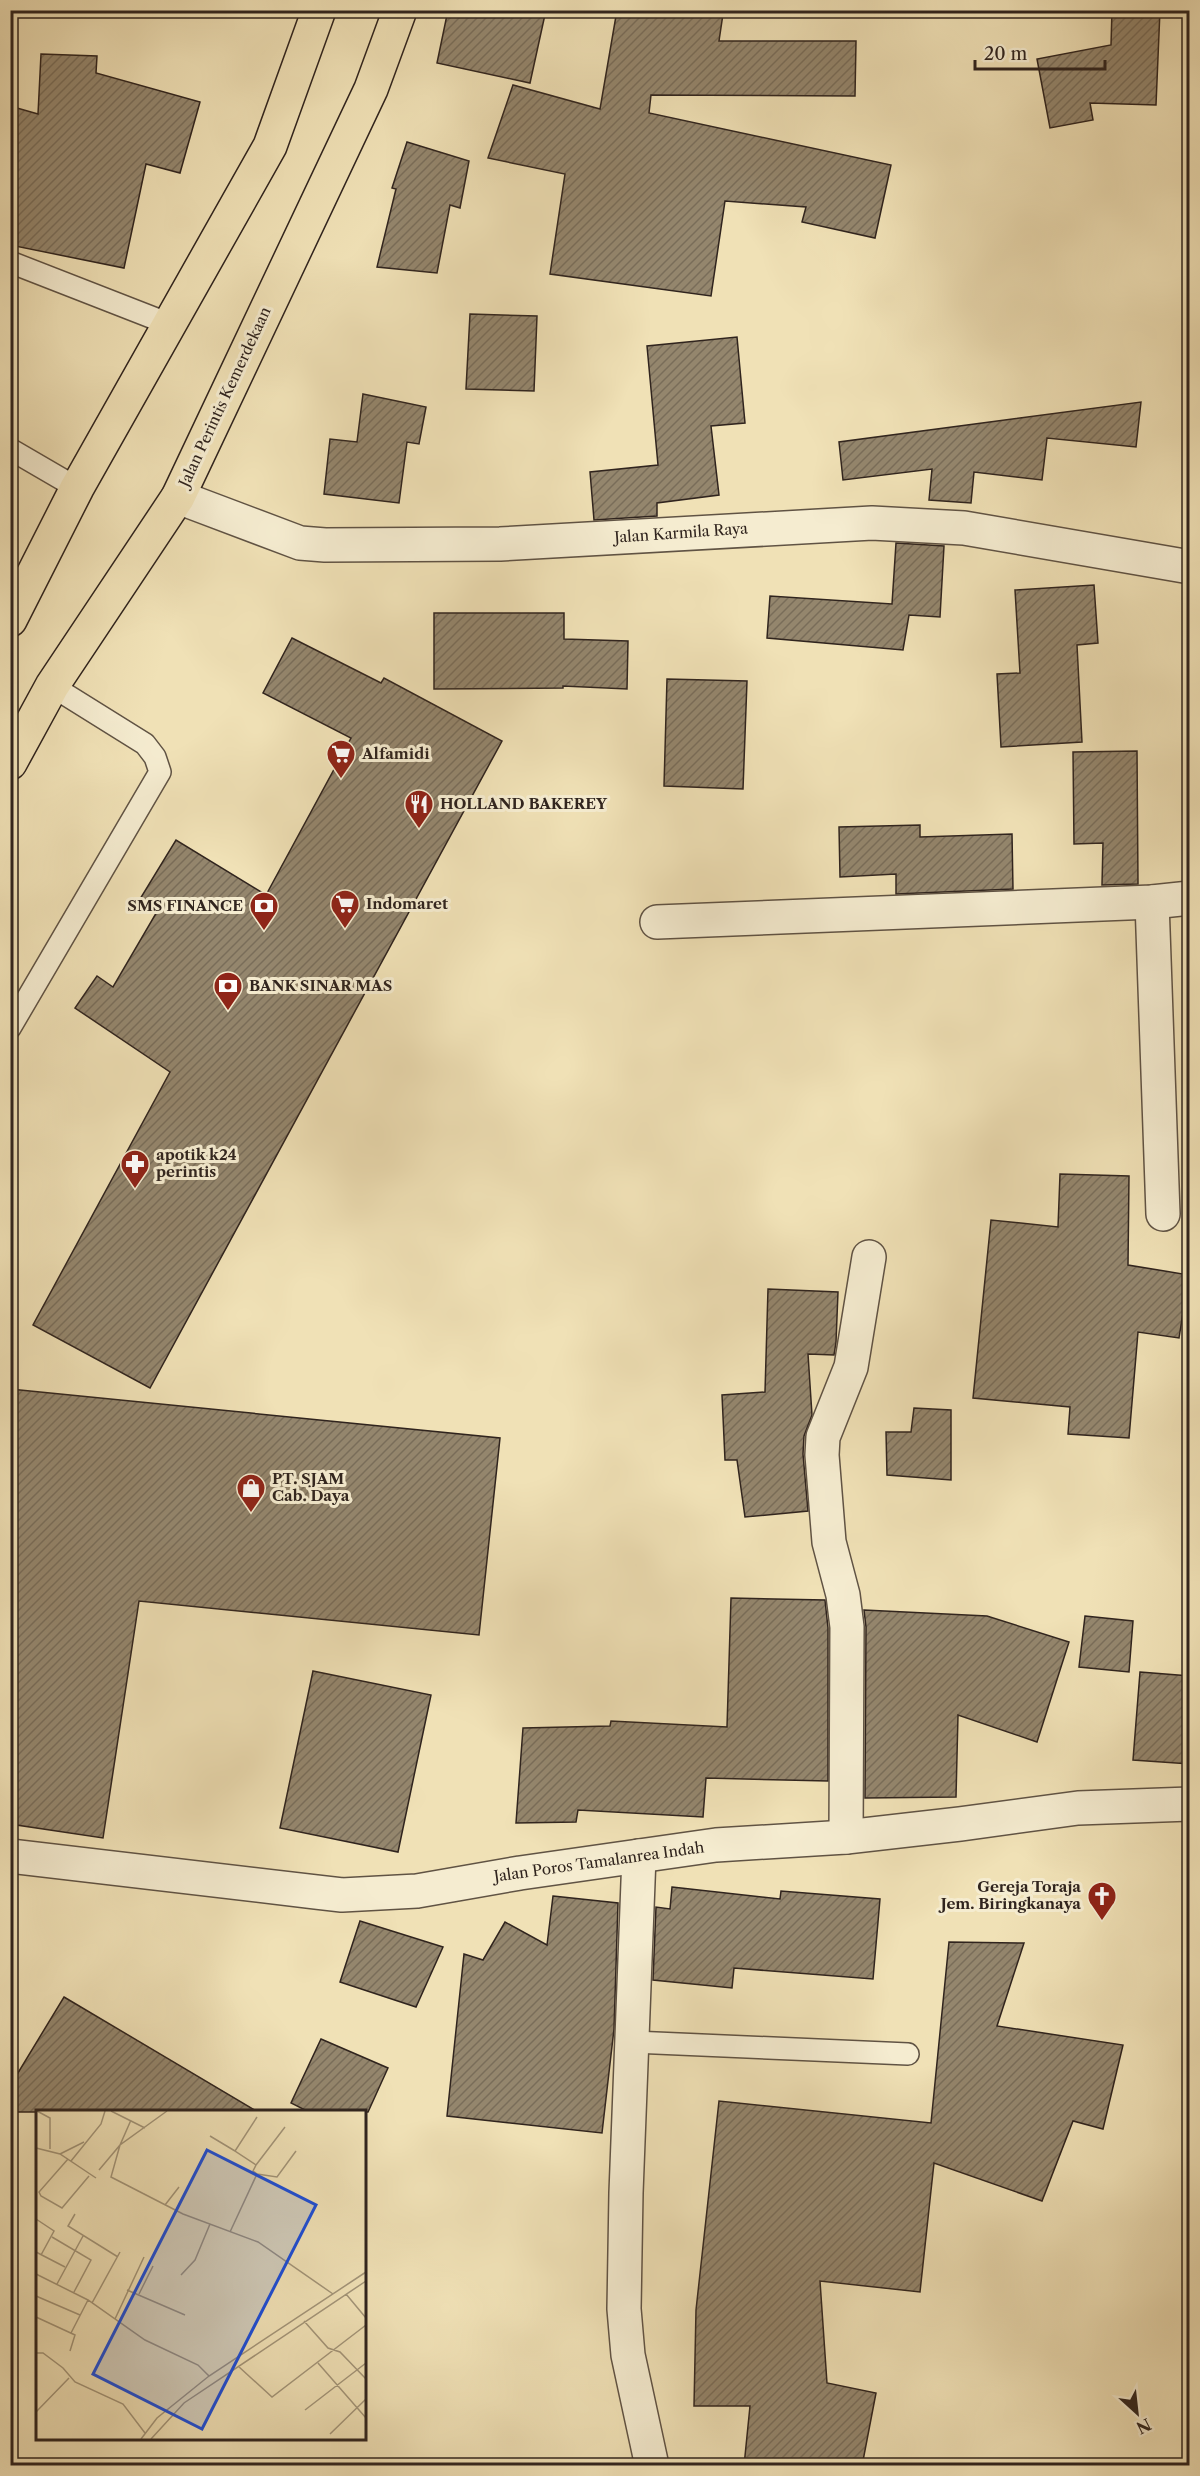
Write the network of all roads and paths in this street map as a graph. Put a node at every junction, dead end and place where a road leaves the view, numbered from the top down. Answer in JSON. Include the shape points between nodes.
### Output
{"nodes":[{"id":1,"x":319,"y":10,"type":"edge"},
{"id":2,"x":400,"y":10,"type":"edge"},
{"id":3,"x":10,"y":262,"type":"edge"},
{"id":4,"x":169,"y":324,"type":"junction"},
{"id":5,"x":10,"y":449,"type":"edge"},
{"id":6,"x":76,"y":488,"type":"junction"},
{"id":7,"x":178,"y":497,"type":"junction"},
{"id":8,"x":1190,"y":567,"type":"edge"},
{"id":9,"x":10,"y":620,"type":"edge"},
{"id":10,"x":52,"y":686,"type":"junction"},
{"id":11,"x":10,"y":763,"type":"edge"},
{"id":12,"x":1190,"y":898,"type":"edge"},
{"id":13,"x":1152,"y":902,"type":"junction"},
{"id":14,"x":657,"y":922,"type":"dead end"},
{"id":15,"x":10,"y":1028,"type":"edge"},
{"id":16,"x":1163,"y":1214,"type":"dead end"},
{"id":17,"x":868,"y":1257,"type":"dead end"},
{"id":18,"x":1190,"y":1804,"type":"edge"},
{"id":19,"x":846,"y":1837,"type":"junction"},
{"id":20,"x":10,"y":1856,"type":"edge"},
{"id":21,"x":639,"y":1856,"type":"junction"},
{"id":22,"x":633,"y":2042,"type":"junction"},
{"id":23,"x":908,"y":2054,"type":"dead end"},
{"id":24,"x":652,"y":2466,"type":"edge"}],
"edges":[{"from":1,"to":4,"type":"highway","via":[[270,146]]},
{"from":2,"to":7,"type":"highway","name":"Jalan Perintis Kemerdekaan","via":[[371,89]]},
{"from":3,"to":4,"type":"lane"},
{"from":4,"to":6,"type":"highway"},
{"from":5,"to":6,"type":"lane"},
{"from":6,"to":9,"type":"highway"},
{"from":7,"to":8,"type":"street","name":"Jalan Karmila Raya","via":[[300,543],[325,545],[500,544],[872,523],[999,532]]},
{"from":7,"to":10,"type":"highway","name":"Jalan Perintis Kemerdekaan"},
{"from":10,"to":11,"type":"highway","name":"Jalan Perintis Kemerdekaan"},
{"from":10,"to":15,"type":"lane","via":[[145,744],[160,772]]},
{"from":12,"to":13,"type":"street"},
{"from":13,"to":14,"type":"street"},
{"from":13,"to":16,"type":"street"},
{"from":17,"to":19,"type":"street","via":[[851,1367],[823,1437],[822,1455],[829,1542],[848,1627]]},
{"from":18,"to":19,"type":"street","name":"Jalan Poros Tamalanrea Indah","via":[[1078,1808]]},
{"from":19,"to":21,"type":"street","name":"Jalan Poros Tamalanrea Indah","via":[[716,1845]]},
{"from":20,"to":21,"type":"street","name":"Jalan Poros Tamalanrea Indah","via":[[342,1895],[417,1891]]},
{"from":21,"to":22,"type":"street"},
{"from":22,"to":23,"type":"lane"},
{"from":22,"to":24,"type":"street","via":[[624,2309],[628,2355]]}]}
